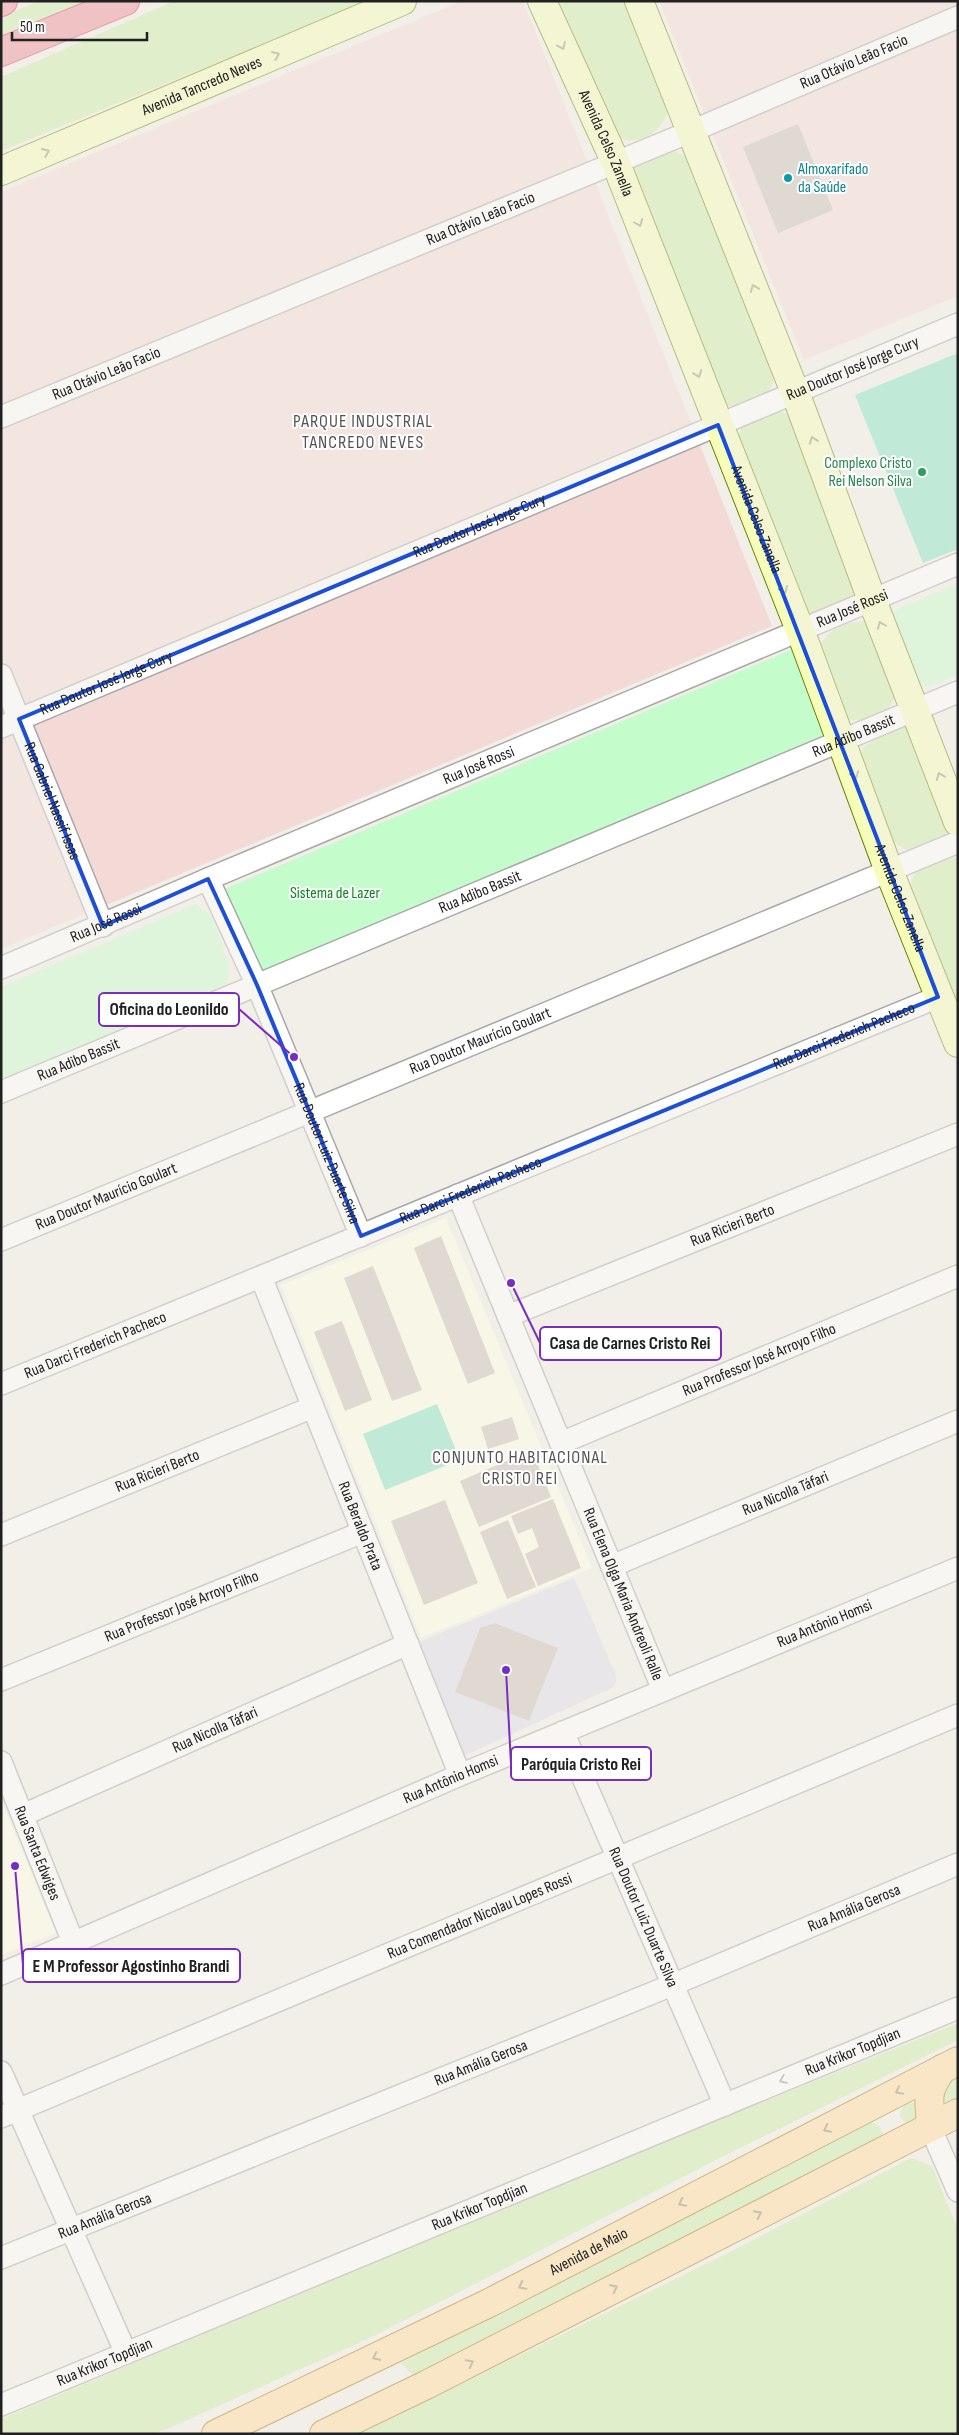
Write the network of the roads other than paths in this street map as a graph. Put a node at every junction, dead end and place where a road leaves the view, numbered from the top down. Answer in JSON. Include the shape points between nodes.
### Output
{"nodes":[{"id":1,"x":125,"y":1,"type":"edge"},
{"id":2,"x":402,"y":1,"type":"edge"},
{"id":3,"x":542,"y":1,"type":"edge"},
{"id":4,"x":639,"y":1,"type":"edge"},
{"id":5,"x":958,"y":16,"type":"edge"},
{"id":6,"x":1,"y":52,"type":"edge"},
{"id":7,"x":692,"y":131,"type":"junction"},
{"id":8,"x":615,"y":161,"type":"junction"},
{"id":9,"x":1,"y":171,"type":"edge"},
{"id":10,"x":958,"y":324,"type":"edge"},
{"id":11,"x":796,"y":392,"type":"junction"},
{"id":12,"x":1,"y":417,"type":"edge"},
{"id":13,"x":718,"y":425,"type":"junction"},
{"id":14,"x":958,"y":564,"type":"edge"},
{"id":15,"x":872,"y":600,"type":"junction"},
{"id":16,"x":800,"y":630,"type":"junction"},
{"id":17,"x":1,"y":676,"type":"edge"},
{"id":18,"x":958,"y":692,"type":"edge"},
{"id":19,"x":914,"y":710,"type":"junction"},
{"id":20,"x":10,"y":723,"type":"edge"},
{"id":21,"x":842,"y":739,"type":"junction"},
{"id":22,"x":958,"y":822,"type":"edge"},
{"id":23,"x":958,"y":842,"type":"edge"},
{"id":24,"x":889,"y":871,"type":"junction"},
{"id":25,"x":208,"y":879,"type":"junction"},
{"id":26,"x":103,"y":926,"type":"junction"},
{"id":27,"x":1,"y":968,"type":"edge"},
{"id":28,"x":257,"y":985,"type":"junction"},
{"id":29,"x":938,"y":997,"type":"junction"},
{"id":30,"x":958,"y":1043,"type":"edge"},
{"id":31,"x":1,"y":1092,"type":"edge"},
{"id":32,"x":308,"y":1112,"type":"junction"},
{"id":33,"x":958,"y":1134,"type":"edge"},
{"id":34,"x":458,"y":1195,"type":"junction"},
{"id":35,"x":361,"y":1236,"type":"junction"},
{"id":36,"x":1,"y":1240,"type":"edge"},
{"id":37,"x":958,"y":1276,"type":"edge"},
{"id":38,"x":261,"y":1277,"type":"junction"},
{"id":39,"x":508,"y":1316,"type":"junction"},
{"id":40,"x":1,"y":1384,"type":"edge"},
{"id":41,"x":313,"y":1407,"type":"junction"},
{"id":42,"x":958,"y":1421,"type":"edge"},
{"id":43,"x":561,"y":1443,"type":"junction"},
{"id":44,"x":363,"y":1532,"type":"junction"},
{"id":45,"x":1,"y":1535,"type":"edge"},
{"id":46,"x":612,"y":1566,"type":"junction"},
{"id":47,"x":958,"y":1568,"type":"edge"},
{"id":48,"x":408,"y":1644,"type":"junction"},
{"id":49,"x":1,"y":1680,"type":"edge"},
{"id":50,"x":663,"y":1690,"type":"junction"},
{"id":51,"x":958,"y":1715,"type":"edge"},
{"id":52,"x":563,"y":1732,"type":"junction"},
{"id":53,"x":1,"y":1762,"type":"edge"},
{"id":54,"x":460,"y":1775,"type":"junction"},
{"id":55,"x":23,"y":1815,"type":"junction"},
{"id":56,"x":617,"y":1858,"type":"junction"},
{"id":57,"x":958,"y":1864,"type":"edge"},
{"id":58,"x":73,"y":1942,"type":"junction"},
{"id":59,"x":1,"y":1974,"type":"edge"},
{"id":60,"x":672,"y":1985,"type":"junction"},
{"id":61,"x":958,"y":2008,"type":"edge"},
{"id":62,"x":950,"y":2065,"type":"edge"},
{"id":63,"x":1,"y":2072,"type":"edge"},
{"id":64,"x":724,"y":2105,"type":"junction"},
{"id":65,"x":870,"y":2107,"type":"junction"},
{"id":66,"x":958,"y":2113,"type":"edge"},
{"id":67,"x":10,"y":2114,"type":"edge"},
{"id":68,"x":930,"y":2127,"type":"junction"},
{"id":69,"x":902,"y":2140,"type":"junction"},
{"id":70,"x":958,"y":2191,"type":"edge"},
{"id":71,"x":70,"y":2228,"type":"junction"},
{"id":72,"x":1,"y":2258,"type":"edge"},
{"id":73,"x":126,"y":2353,"type":"junction"},
{"id":74,"x":1,"y":2405,"type":"edge"},
{"id":75,"x":216,"y":2434,"type":"edge"},
{"id":76,"x":324,"y":2434,"type":"edge"}],
"edges":[{"from":1,"to":6,"type":"highway"},
{"from":9,"to":2,"type":"street","name":"Avenida Tancredo Neves","one_way":true},
{"from":3,"to":8,"type":"street","name":"Avenida Celso Zanella","one_way":true},
{"from":4,"to":7,"type":"street"},
{"from":5,"to":7,"type":"street","name":"Rua Otávio Leão Facio"},
{"from":7,"to":8,"type":"street","name":"Rua Otávio Leão Facio"},
{"from":11,"to":7,"type":"street","one_way":true},
{"from":8,"to":12,"type":"street","name":"Rua Otávio Leão Facio"},
{"from":8,"to":13,"type":"street","name":"Avenida Celso Zanella","one_way":true},
{"from":10,"to":11,"type":"street","name":"Rua Doutor José Jorge Cury"},
{"from":11,"to":13,"type":"street","name":"Rua Doutor José Jorge Cury"},
{"from":15,"to":11,"type":"street","one_way":true},
{"from":13,"to":16,"type":"street","name":"Avenida Celso Zanella","one_way":true},
{"from":13,"to":20,"type":"street","name":"Rua Doutor José Jorge Cury"},
{"from":14,"to":15,"type":"street","name":"Rua José Rossi"},
{"from":15,"to":16,"type":"street","name":"Rua José Rossi"},
{"from":19,"to":15,"type":"street","one_way":true},
{"from":16,"to":21,"type":"street","name":"Avenida Celso Zanella"},
{"from":16,"to":25,"type":"street","name":"Rua José Rossi"},
{"from":17,"to":20,"type":"street","name":"Rua Gabriel Nassif Issas"},
{"from":18,"to":19,"type":"street","name":"Rua Adibo Bassit"},
{"from":19,"to":21,"type":"street","name":"Rua Adibo Bassit"},
{"from":22,"to":19,"type":"street","one_way":true},
{"from":20,"to":26,"type":"street","name":"Rua Gabriel Nassif Issas"},
{"from":21,"to":24,"type":"street","name":"Avenida Celso Zanella","one_way":true},
{"from":21,"to":28,"type":"street","name":"Rua Adibo Bassit"},
{"from":23,"to":24,"type":"street","name":"Rua Doutor Maurício Goulart"},
{"from":24,"to":29,"type":"street","name":"Avenida Celso Zanella"},
{"from":24,"to":32,"type":"street","name":"Rua Doutor Maurício Goulart"},
{"from":25,"to":26,"type":"street","name":"Rua José Rossi"},
{"from":25,"to":28,"type":"street","name":"Rua Doutor Luiz Duarte Silva"},
{"from":26,"to":27,"type":"street","name":"Rua José Rossi"},
{"from":28,"to":31,"type":"street","name":"Rua Adibo Bassit"},
{"from":28,"to":32,"type":"street","name":"Rua Doutor Luiz Duarte Silva"},
{"from":29,"to":30,"type":"street","name":"Avenida Celso Zanella"},
{"from":29,"to":34,"type":"street","name":"Rua Darci Frederich Pacheco"},
{"from":32,"to":35,"type":"street","name":"Rua Doutor Luiz Duarte Silva"},
{"from":32,"to":36,"type":"street","name":"Rua Doutor Maurício Goulart"},
{"from":33,"to":39,"type":"street","name":"Rua Ricieri Berto"},
{"from":34,"to":35,"type":"street","name":"Rua Darci Frederich Pacheco"},
{"from":34,"to":39,"type":"street","name":"Rua Elena Olga Maria Andreoli Ralle"},
{"from":35,"to":38,"type":"street","name":"Rua Darci Frederich Pacheco"},
{"from":37,"to":43,"type":"street","name":"Rua Professor José Arroyo Filho"},
{"from":38,"to":40,"type":"street","name":"Rua Darci Frederich Pacheco"},
{"from":38,"to":41,"type":"street","name":"Rua Beraldo Prata"},
{"from":39,"to":43,"type":"street","name":"Rua Elena Olga Maria Andreoli Ralle"},
{"from":41,"to":44,"type":"street","name":"Rua Beraldo Prata"},
{"from":41,"to":45,"type":"street","name":"Rua Ricieri Berto"},
{"from":42,"to":46,"type":"street","name":"Rua Nicolla Táfari"},
{"from":43,"to":46,"type":"street","name":"Rua Elena Olga Maria Andreoli Ralle"},
{"from":44,"to":48,"type":"street","name":"Rua Beraldo Prata"},
{"from":44,"to":49,"type":"street","name":"Rua Professor José Arroyo Filho"},
{"from":46,"to":50,"type":"street","name":"Rua Elena Olga Maria Andreoli Ralle"},
{"from":47,"to":50,"type":"street","name":"Rua Antônio Homsi"},
{"from":48,"to":54,"type":"street","name":"Rua Beraldo Prata"},
{"from":48,"to":55,"type":"street","name":"Rua Nicolla Táfari"},
{"from":50,"to":52,"type":"street","name":"Rua Antônio Homsi"},
{"from":51,"to":56,"type":"street","name":"Rua Comendador Nicolau Lopes Rossi"},
{"from":52,"to":54,"type":"street","name":"Rua Antônio Homsi"},
{"from":52,"to":56,"type":"street","name":"Rua Doutor Luiz Duarte Silva"},
{"from":53,"to":55,"type":"street","name":"Rua Santa Edwiges"},
{"from":54,"to":58,"type":"street","name":"Rua Antônio Homsi"},
{"from":55,"to":58,"type":"street","name":"Rua Santa Edwiges"},
{"from":56,"to":60,"type":"street","name":"Rua Doutor Luiz Duarte Silva"},
{"from":56,"to":67,"type":"street","name":"Rua Comendador Nicolau Lopes Rossi"},
{"from":57,"to":60,"type":"street","name":"Rua Amália Gerosa"},
{"from":58,"to":59,"type":"street","name":"Rua Antônio Homsi"},
{"from":60,"to":64,"type":"street","name":"Rua Doutor Luiz Duarte Silva"},
{"from":60,"to":71,"type":"street","name":"Rua Amália Gerosa"},
{"from":61,"to":64,"type":"street","name":"Rua Krikor Topdjian","one_way":true},
{"from":62,"to":65,"type":"main road","name":"Avenida de Maio","one_way":true},
{"from":62,"to":68,"type":"main road","via":[[932,2085],[928,2097]]},
{"from":63,"to":67,"type":"street"},
{"from":64,"to":73,"type":"street","name":"Rua Krikor Topdjian"},
{"from":65,"to":69,"type":"main road"},
{"from":65,"to":75,"type":"main road","name":"Avenida de Maio","one_way":true,"via":[[489,2303]]},
{"from":66,"to":68,"type":"main road"},
{"from":67,"to":71,"type":"street"},
{"from":68,"to":69,"type":"main road"},
{"from":68,"to":70,"type":"street"},
{"from":76,"to":69,"type":"main road","one_way":true},
{"from":71,"to":72,"type":"street","name":"Rua Amália Gerosa"},
{"from":71,"to":73,"type":"street"},
{"from":73,"to":74,"type":"street","name":"Rua Krikor Topdjian"}]}
